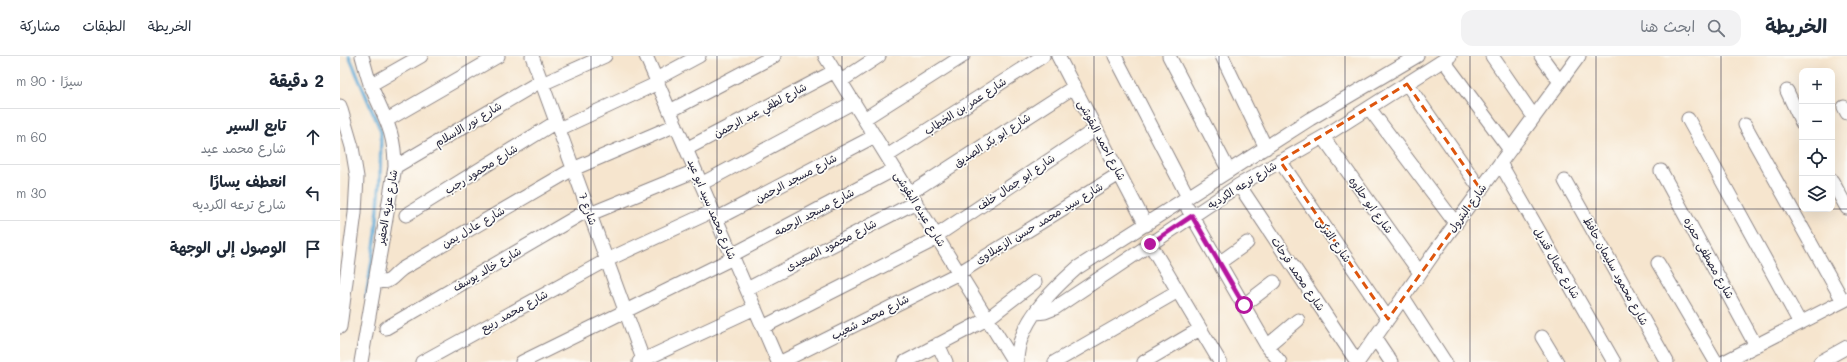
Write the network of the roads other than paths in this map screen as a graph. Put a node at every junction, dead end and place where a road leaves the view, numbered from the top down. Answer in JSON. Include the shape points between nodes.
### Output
{"nodes":[{"id":1,"x":362,"y":56,"type":"edge"},
{"id":2,"x":421,"y":56,"type":"edge"},
{"id":3,"x":498,"y":56,"type":"edge"},
{"id":4,"x":532,"y":56,"type":"edge"},
{"id":5,"x":605,"y":56,"type":"edge"},
{"id":6,"x":646,"y":56,"type":"edge"},
{"id":7,"x":699,"y":56,"type":"edge"},
{"id":8,"x":774,"y":56,"type":"edge"},
{"id":9,"x":825,"y":56,"type":"edge"},
{"id":10,"x":878,"y":56,"type":"edge"},
{"id":11,"x":963,"y":56,"type":"edge"},
{"id":12,"x":1043,"y":56,"type":"edge"},
{"id":13,"x":1058,"y":56,"type":"edge"},
{"id":14,"x":1115,"y":56,"type":"edge"},
{"id":15,"x":1170,"y":56,"type":"edge"},
{"id":16,"x":1222,"y":56,"type":"edge"},
{"id":17,"x":1417,"y":56,"type":"edge"},
{"id":18,"x":1492,"y":56,"type":"edge"},
{"id":19,"x":1541,"y":56,"type":"edge"},
{"id":20,"x":1447,"y":58,"type":"edge"},
{"id":21,"x":1575,"y":58,"type":"edge"},
{"id":22,"x":838,"y":76,"type":"junction"},
{"id":23,"x":657,"y":81,"type":"junction"},
{"id":24,"x":542,"y":82,"type":"junction"},
{"id":25,"x":1560,"y":82,"type":"junction"},
{"id":26,"x":1407,"y":84,"type":"junction"},
{"id":27,"x":370,"y":85,"type":"junction"},
{"id":28,"x":1074,"y":87,"type":"junction"},
{"id":29,"x":1787,"y":91,"type":"dead end"},
{"id":30,"x":854,"y":102,"type":"junction"},
{"id":31,"x":340,"y":106,"type":"edge"},
{"id":32,"x":1369,"y":108,"type":"junction"},
{"id":33,"x":670,"y":112,"type":"junction"},
{"id":34,"x":1534,"y":117,"type":"junction"},
{"id":35,"x":1799,"y":117,"type":"edge"},
{"id":36,"x":864,"y":119,"type":"junction"},
{"id":37,"x":1688,"y":119,"type":"dead end"},
{"id":38,"x":388,"y":120,"type":"junction"},
{"id":39,"x":676,"y":125,"type":"junction"},
{"id":40,"x":1745,"y":125,"type":"dead end"},
{"id":41,"x":557,"y":126,"type":"junction"},
{"id":42,"x":1096,"y":129,"type":"junction"},
{"id":43,"x":875,"y":136,"type":"junction"},
{"id":44,"x":1322,"y":137,"type":"junction"},
{"id":45,"x":1266,"y":148,"type":"junction"},
{"id":46,"x":686,"y":149,"type":"junction"},
{"id":47,"x":1510,"y":150,"type":"junction"},
{"id":48,"x":887,"y":156,"type":"junction"},
{"id":49,"x":1280,"y":161,"type":"junction"},
{"id":50,"x":1500,"y":164,"type":"junction"},
{"id":51,"x":395,"y":167,"type":"junction"},
{"id":52,"x":573,"y":169,"type":"junction"},
{"id":53,"x":895,"y":169,"type":"junction"},
{"id":54,"x":695,"y":171,"type":"junction"},
{"id":55,"x":1229,"y":171,"type":"junction"},
{"id":56,"x":1661,"y":171,"type":"dead end"},
{"id":57,"x":1120,"y":174,"type":"junction"},
{"id":58,"x":1565,"y":181,"type":"dead end"},
{"id":59,"x":701,"y":184,"type":"junction"},
{"id":60,"x":1239,"y":185,"type":"junction"},
{"id":61,"x":1835,"y":186,"type":"edge"},
{"id":62,"x":1481,"y":190,"type":"junction"},
{"id":63,"x":913,"y":198,"type":"junction"},
{"id":64,"x":1186,"y":199,"type":"junction"},
{"id":65,"x":1847,"y":208,"type":"edge"},
{"id":66,"x":589,"y":212,"type":"junction"},
{"id":67,"x":406,"y":215,"type":"dead end"},
{"id":68,"x":715,"y":215,"type":"junction"},
{"id":69,"x":1192,"y":216,"type":"junction"},
{"id":70,"x":1456,"y":224,"type":"junction"},
{"id":71,"x":1146,"y":225,"type":"junction"},
{"id":72,"x":937,"y":237,"type":"junction"},
{"id":73,"x":1150,"y":244,"type":"junction"},
{"id":74,"x":1247,"y":244,"type":"dead end"},
{"id":75,"x":733,"y":256,"type":"junction"},
{"id":76,"x":606,"y":260,"type":"junction"},
{"id":77,"x":1219,"y":263,"type":"junction"},
{"id":78,"x":1658,"y":263,"type":"dead end"},
{"id":79,"x":959,"y":273,"type":"junction"},
{"id":80,"x":1420,"y":273,"type":"junction"},
{"id":81,"x":375,"y":280,"type":"junction"},
{"id":82,"x":1035,"y":282,"type":"dead end"},
{"id":83,"x":1274,"y":282,"type":"dead end"},
{"id":84,"x":746,"y":288,"type":"junction"},
{"id":85,"x":1178,"y":291,"type":"junction"},
{"id":86,"x":1403,"y":297,"type":"junction"},
{"id":87,"x":1845,"y":300,"type":"edge"},
{"id":88,"x":1244,"y":305,"type":"junction"},
{"id":89,"x":755,"y":308,"type":"junction"},
{"id":90,"x":625,"y":310,"type":"junction"},
{"id":91,"x":1036,"y":312,"type":"junction"},
{"id":92,"x":987,"y":319,"type":"junction"},
{"id":93,"x":1388,"y":319,"type":"junction"},
{"id":94,"x":1298,"y":320,"type":"dead end"},
{"id":95,"x":1800,"y":324,"type":"junction"},
{"id":96,"x":340,"y":327,"type":"edge"},
{"id":97,"x":763,"y":327,"type":"junction"},
{"id":98,"x":386,"y":328,"type":"dead end"},
{"id":99,"x":1200,"y":329,"type":"junction"},
{"id":100,"x":1542,"y":337,"type":"dead end"},
{"id":101,"x":1375,"y":338,"type":"junction"},
{"id":102,"x":938,"y":344,"type":"junction"},
{"id":103,"x":1267,"y":346,"type":"junction"},
{"id":104,"x":1756,"y":346,"type":"junction"},
{"id":105,"x":1847,"y":347,"type":"edge"},
{"id":106,"x":642,"y":361,"type":"edge"},
{"id":107,"x":776,"y":361,"type":"edge"},
{"id":108,"x":1012,"y":361,"type":"edge"},
{"id":109,"x":361,"y":362,"type":"edge"},
{"id":110,"x":422,"y":362,"type":"edge"},
{"id":111,"x":522,"y":362,"type":"edge"},
{"id":112,"x":905,"y":362,"type":"edge"},
{"id":113,"x":946,"y":362,"type":"edge"},
{"id":114,"x":1055,"y":362,"type":"edge"},
{"id":115,"x":1144,"y":362,"type":"edge"},
{"id":116,"x":1220,"y":362,"type":"edge"},
{"id":117,"x":1280,"y":362,"type":"edge"},
{"id":118,"x":1357,"y":362,"type":"edge"},
{"id":119,"x":1391,"y":362,"type":"edge"},
{"id":120,"x":1445,"y":362,"type":"edge"},
{"id":121,"x":1558,"y":362,"type":"edge"},
{"id":122,"x":1614,"y":362,"type":"edge"},
{"id":123,"x":1667,"y":362,"type":"edge"},
{"id":124,"x":1716,"y":362,"type":"edge"},
{"id":125,"x":1724,"y":362,"type":"edge"},
{"id":126,"x":1820,"y":362,"type":"edge"}],
"edges":[{"from":1,"to":27,"type":"street","name":"شارع عزبه الحفير"},
{"from":2,"to":27,"type":"street"},
{"from":3,"to":38,"type":"street"},
{"from":4,"to":24,"type":"street","name":"شارع 7"},
{"from":5,"to":24,"type":"street","name":"شارع نور الاسلام"},
{"from":6,"to":23,"type":"street","name":"شارع محمد سيد ابو عيد"},
{"from":7,"to":23,"type":"street","name":"شارع محمود رجب"},
{"from":8,"to":33,"type":"street"},
{"from":9,"to":22,"type":"street","name":"شارع عبده البقوشى"},
{"from":10,"to":22,"type":"street","name":"شارع لطفي عبد الرحمن"},
{"from":11,"to":36,"type":"street"},
{"from":12,"to":48,"type":"street","name":"شارع عمر بن الخطاب"},
{"from":13,"to":28,"type":"street","name":"شارع احمد البقوشى"},
{"from":14,"to":64,"type":"street"},
{"from":15,"to":55,"type":"street"},
{"from":16,"to":45,"type":"street"},
{"from":17,"to":45,"type":"street","name":"شارع ترعه الكرديه"},
{"from":18,"to":34,"type":"street"},
{"from":19,"to":25,"type":"street"},
{"from":20,"to":26,"type":"street","name":"شارع ترعه الكرديه"},
{"from":20,"to":47,"type":"street"},
{"from":21,"to":25,"type":"street","name":"شارع البترول"},
{"from":22,"to":30,"type":"street","name":"شارع عبده البقوشى"},
{"from":22,"to":46,"type":"street","name":"شارع لطفي عبد الرحمن"},
{"from":23,"to":33,"type":"street","name":"شارع محمد سيد ابو عيد"},
{"from":23,"to":41,"type":"street","name":"شارع محمود رجب"},
{"from":24,"to":41,"type":"street","name":"شارع 7"},
{"from":24,"to":51,"type":"street","name":"شارع نور الاسلام"},
{"from":25,"to":34,"type":"street","name":"شارع البترول"},
{"from":26,"to":32,"type":"street","name":"شارع ترعه الكرديه"},
{"from":26,"to":62,"type":"street"},
{"from":27,"to":38,"type":"street","name":"شارع عزبه الحفير"},
{"from":28,"to":42,"type":"street","name":"شارع احمد البقوشى"},
{"from":28,"to":63,"type":"street","name":"شارع ابو بكر الصديق"},
{"from":29,"to":35,"type":"street"},
{"from":30,"to":36,"type":"street","name":"شارع عبده البقوشى"},
{"from":30,"to":59,"type":"street"},
{"from":31,"to":96,"type":"street","via":[[352,147],[357,177],[355,213]]},
{"from":32,"to":44,"type":"street","name":"شارع ترعه الكرديه"},
{"from":32,"to":70,"type":"street"},
{"from":33,"to":39,"type":"street","name":"شارع محمد سيد ابو عيد"},
{"from":34,"to":47,"type":"street","name":"شارع البترول"},
{"from":36,"to":43,"type":"street","name":"شارع عبده البقوشى"},
{"from":37,"to":95,"type":"street"},
{"from":38,"to":51,"type":"street","name":"شارع عزبه الحفير","via":[[393,135]]},
{"from":39,"to":46,"type":"street","name":"شارع محمد سيد ابو عيد"},
{"from":39,"to":52,"type":"street"},
{"from":40,"to":87,"type":"street"},
{"from":41,"to":52,"type":"street","name":"شارع 7"},
{"from":41,"to":67,"type":"street","name":"شارع محمود رجب"},
{"from":42,"to":57,"type":"street","name":"شارع احمد البقوشى"},
{"from":42,"to":72,"type":"street","name":"شارع ابو جمال خلف"},
{"from":43,"to":48,"type":"street","name":"شارع عبده البقوشى"},
{"from":43,"to":68,"type":"street","name":"شارع مسجد الرحمن"},
{"from":44,"to":49,"type":"street","name":"شارع ترعه الكرديه"},
{"from":44,"to":80,"type":"street","name":"شارع ابو حلاوه"},
{"from":45,"to":55,"type":"street","name":"شارع ترعه الكرديه"},
{"from":46,"to":54,"type":"street","name":"شارع محمد سيد ابو عيد"},
{"from":47,"to":50,"type":"street","name":"شارع البترول"},
{"from":48,"to":53,"type":"street","name":"شارع عبده البقوشى"},
{"from":49,"to":60,"type":"street","name":"شارع ترعه الكرديه"},
{"from":49,"to":93,"type":"street","name":"شارع التركى"},
{"from":50,"to":62,"type":"street","name":"شارع البترول"},
{"from":50,"to":122,"type":"street","name":"شارع جمال قنديل"},
{"from":51,"to":81,"type":"street","name":"شارع عزبه الحفير"},
{"from":52,"to":66,"type":"street","name":"شارع 7"},
{"from":52,"to":81,"type":"street","name":"شارع عادل يمن","via":[[402,269],[388,282]]},
{"from":53,"to":63,"type":"street","name":"شارع عبده البقوشى"},
{"from":53,"to":75,"type":"street","name":"شارع مسجد الرحمه"},
{"from":54,"to":59,"type":"street","name":"شارع محمد سيد ابو عيد"},
{"from":54,"to":66,"type":"street","name":"شارع خالد يوسف"},
{"from":55,"to":64,"type":"street","name":"شارع ترعه الكرديه"},
{"from":56,"to":104,"type":"street","name":"شارع مصطفى حمزه"},
{"from":57,"to":71,"type":"street","name":"شارع احمد البقوشى"},
{"from":57,"to":79,"type":"street","name":"شارع سيد محمد حسن الزعبلاوى"},
{"from":58,"to":123,"type":"street","name":"شارع محمود سليمان حافظ"},
{"from":59,"to":68,"type":"street","name":"شارع محمد سيد ابو عيد"},
{"from":60,"to":69,"type":"street","name":"شارع ترعه الكرديه"},
{"from":60,"to":118,"type":"street","name":"شارع محمد فرحات"},
{"from":61,"to":65,"type":"street"},
{"from":62,"to":70,"type":"street","name":"شارع البترول"},
{"from":63,"to":72,"type":"street","name":"شارع عبده البقوشى"},
{"from":63,"to":84,"type":"street","name":"شارع محمود الصعيدى"},
{"from":64,"to":69,"type":"street"},
{"from":64,"to":71,"type":"street","name":"شارع ترعه الكرديه"},
{"from":66,"to":76,"type":"street","name":"شارع 7"},
{"from":66,"to":98,"type":"street","name":"شارع خالد يوسف"},
{"from":68,"to":75,"type":"street","name":"شارع محمد سيد ابو عيد"},
{"from":68,"to":76,"type":"street","name":"شارع مسجد الرحمن"},
{"from":69,"to":73,"type":"street","name":"شارع ترعه الكرديه"},
{"from":69,"to":77,"type":"street"},
{"from":70,"to":80,"type":"street","name":"شارع البترول"},
{"from":71,"to":91,"type":"street","name":"شارع ترعه الكرديه","via":[[1077,268],[1056,286]]},
{"from":72,"to":79,"type":"street","name":"شارع عبده البقوشى"},
{"from":72,"to":97,"type":"street","name":"شارع ابو جمال خلف"},
{"from":73,"to":85,"type":"street"},
{"from":73,"to":91,"type":"street","name":"شارع ترعه الكرديه","via":[[1055,308]]},
{"from":74,"to":77,"type":"street"},
{"from":75,"to":84,"type":"street","name":"شارع محمد سيد ابو عيد"},
{"from":75,"to":90,"type":"street","name":"شارع مسجد الرحمه"},
{"from":76,"to":90,"type":"street","name":"شارع 7"},
{"from":76,"to":110,"type":"street","name":"شارع محمد ربيع"},
{"from":77,"to":88,"type":"street"},
{"from":78,"to":124,"type":"street"},
{"from":79,"to":92,"type":"street","name":"شارع عبده البقوشى"},
{"from":79,"to":107,"type":"street","name":"شارع محمد شعيب"},
{"from":80,"to":86,"type":"street","name":"شارع البترول"},
{"from":81,"to":109,"type":"street","name":"شارع عزبه الحفير"},
{"from":82,"to":92,"type":"street"},
{"from":83,"to":88,"type":"street"},
{"from":84,"to":89,"type":"street","name":"شارع محمد سيد ابو عيد"},
{"from":85,"to":99,"type":"street"},
{"from":85,"to":114,"type":"street"},
{"from":86,"to":93,"type":"street","name":"شارع البترول"},
{"from":86,"to":120,"type":"street"},
{"from":87,"to":95,"type":"street"},
{"from":88,"to":103,"type":"street"},
{"from":89,"to":97,"type":"street","name":"شارع محمد سيد ابو عيد"},
{"from":89,"to":106,"type":"street"},
{"from":90,"to":106,"type":"street","name":"شارع 7"},
{"from":90,"to":111,"type":"street","name":"شارع مسجد الرحمه"},
{"from":91,"to":108,"type":"street","name":"شارع ترعه الكرديه","via":[[1023,333],[1017,354]]},
{"from":92,"to":102,"type":"street"},
{"from":92,"to":108,"type":"street","name":"شارع عبده البقوشى"},
{"from":93,"to":101,"type":"street","name":"شارع البترول"},
{"from":94,"to":103,"type":"street"},
{"from":95,"to":104,"type":"street"},
{"from":97,"to":107,"type":"street","name":"شارع محمد سيد ابو عيد"},
{"from":99,"to":115,"type":"street"},
{"from":99,"to":116,"type":"street"},
{"from":100,"to":121,"type":"street"},
{"from":101,"to":118,"type":"street","name":"شارع البترول"},
{"from":101,"to":119,"type":"street"},
{"from":102,"to":112,"type":"street"},
{"from":102,"to":113,"type":"street"},
{"from":103,"to":117,"type":"street"},
{"from":104,"to":125,"type":"street"},
{"from":105,"to":126,"type":"street"}]}
